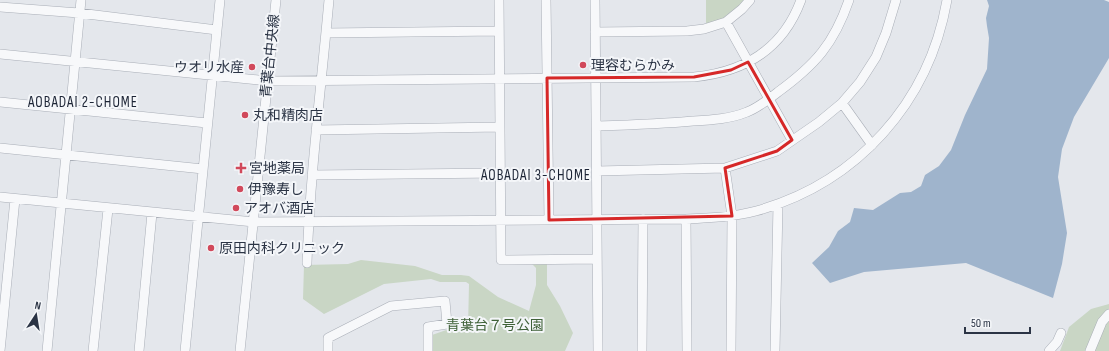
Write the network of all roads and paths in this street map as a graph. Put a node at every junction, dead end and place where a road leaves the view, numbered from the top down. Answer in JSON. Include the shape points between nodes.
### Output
{"nodes":[{"id":1,"x":81,"y":0,"type":"edge"},
{"id":2,"x":220,"y":0,"type":"edge"},
{"id":3,"x":276,"y":0,"type":"edge"},
{"id":4,"x":329,"y":0,"type":"edge"},
{"id":5,"x":499,"y":0,"type":"edge"},
{"id":6,"x":546,"y":0,"type":"edge"},
{"id":7,"x":594,"y":0,"type":"edge"},
{"id":8,"x":750,"y":0,"type":"edge"},
{"id":9,"x":801,"y":0,"type":"edge"},
{"id":10,"x":849,"y":0,"type":"edge"},
{"id":11,"x":896,"y":0,"type":"edge"},
{"id":12,"x":946,"y":0,"type":"edge"},
{"id":13,"x":0,"y":7,"type":"edge"},
{"id":14,"x":79,"y":13,"type":"junction"},
{"id":15,"x":726,"y":22,"type":"junction"},
{"id":16,"x":217,"y":30,"type":"junction"},
{"id":17,"x":499,"y":31,"type":"junction"},
{"id":18,"x":595,"y":32,"type":"junction"},
{"id":19,"x":326,"y":33,"type":"junction"},
{"id":20,"x":0,"y":54,"type":"edge"},
{"id":21,"x":75,"y":61,"type":"junction"},
{"id":22,"x":748,"y":62,"type":"junction"},
{"id":23,"x":212,"y":76,"type":"junction"},
{"id":24,"x":547,"y":78,"type":"junction"},
{"id":25,"x":595,"y":78,"type":"junction"},
{"id":26,"x":500,"y":79,"type":"junction"},
{"id":27,"x":268,"y":81,"type":"junction"},
{"id":28,"x":320,"y":81,"type":"junction"},
{"id":29,"x":769,"y":99,"type":"junction"},
{"id":30,"x":0,"y":102,"type":"edge"},
{"id":31,"x":842,"y":103,"type":"junction"},
{"id":32,"x":70,"y":108,"type":"junction"},
{"id":33,"x":207,"y":123,"type":"junction"},
{"id":34,"x":596,"y":126,"type":"junction"},
{"id":35,"x":500,"y":128,"type":"junction"},
{"id":36,"x":316,"y":130,"type":"junction"},
{"id":37,"x":792,"y":140,"type":"junction"},
{"id":38,"x":872,"y":145,"type":"junction"},
{"id":39,"x":0,"y":148,"type":"edge"},
{"id":40,"x":65,"y":155,"type":"junction"},
{"id":41,"x":726,"y":168,"type":"junction"},
{"id":42,"x":203,"y":169,"type":"junction"},
{"id":43,"x":597,"y":171,"type":"junction"},
{"id":44,"x":500,"y":172,"type":"junction"},
{"id":45,"x":312,"y":175,"type":"junction"},
{"id":46,"x":0,"y":197,"type":"edge"},
{"id":47,"x":15,"y":199,"type":"junction"},
{"id":48,"x":61,"y":203,"type":"junction"},
{"id":49,"x":778,"y":204,"type":"junction"},
{"id":50,"x":108,"y":209,"type":"junction"},
{"id":51,"x":152,"y":213,"type":"junction"},
{"id":52,"x":732,"y":216,"type":"junction"},
{"id":53,"x":198,"y":218,"type":"junction"},
{"id":54,"x":597,"y":219,"type":"junction"},
{"id":55,"x":643,"y":219,"type":"junction"},
{"id":56,"x":686,"y":219,"type":"junction"},
{"id":57,"x":501,"y":220,"type":"junction"},
{"id":58,"x":549,"y":220,"type":"junction"},
{"id":59,"x":254,"y":222,"type":"junction"},
{"id":60,"x":308,"y":222,"type":"junction"},
{"id":61,"x":597,"y":259,"type":"junction"},
{"id":62,"x":307,"y":264,"type":"dead end"},
{"id":63,"x":1109,"y":314,"type":"edge"},
{"id":64,"x":1061,"y":333,"type":"dead end"},
{"id":65,"x":0,"y":351,"type":"edge"},
{"id":66,"x":47,"y":351,"type":"edge"},
{"id":67,"x":93,"y":351,"type":"edge"},
{"id":68,"x":139,"y":351,"type":"edge"},
{"id":69,"x":184,"y":351,"type":"edge"},
{"id":70,"x":240,"y":351,"type":"edge"},
{"id":71,"x":328,"y":351,"type":"edge"},
{"id":72,"x":428,"y":351,"type":"edge"},
{"id":73,"x":598,"y":351,"type":"edge"},
{"id":74,"x":642,"y":351,"type":"edge"},
{"id":75,"x":687,"y":351,"type":"edge"},
{"id":76,"x":731,"y":351,"type":"edge"},
{"id":77,"x":775,"y":351,"type":"edge"},
{"id":78,"x":1049,"y":351,"type":"edge"},
{"id":79,"x":1090,"y":351,"type":"edge"}],
"edges":[{"from":1,"to":14,"type":"street"},
{"from":2,"to":16,"type":"street"},
{"from":3,"to":27,"type":"street","name":"青葉台中央線"},
{"from":4,"to":19,"type":"street"},
{"from":5,"to":17,"type":"street"},
{"from":6,"to":24,"type":"street"},
{"from":7,"to":18,"type":"street"},
{"from":8,"to":15,"type":"street"},
{"from":9,"to":22,"type":"street","via":[[779,38]]},
{"from":10,"to":29,"type":"street","via":[[835,34],[823,53],[800,76]]},
{"from":11,"to":31,"type":"street","via":[[876,57]]},
{"from":12,"to":38,"type":"street","via":[[938,38],[921,78],[899,114]]},
{"from":13,"to":14,"type":"street"},
{"from":14,"to":16,"type":"street"},
{"from":14,"to":21,"type":"street"},
{"from":15,"to":18,"type":"street","via":[[687,31]]},
{"from":15,"to":22,"type":"street"},
{"from":16,"to":23,"type":"street"},
{"from":17,"to":19,"type":"street"},
{"from":17,"to":26,"type":"street"},
{"from":18,"to":25,"type":"street"},
{"from":19,"to":28,"type":"street"},
{"from":20,"to":21,"type":"street"},
{"from":21,"to":23,"type":"street"},
{"from":21,"to":32,"type":"street"},
{"from":22,"to":25,"type":"street","via":[[712,75]]},
{"from":22,"to":29,"type":"street"},
{"from":23,"to":27,"type":"street"},
{"from":23,"to":33,"type":"street"},
{"from":24,"to":25,"type":"street"},
{"from":24,"to":26,"type":"street"},
{"from":24,"to":58,"type":"street"},
{"from":25,"to":34,"type":"street"},
{"from":26,"to":28,"type":"street"},
{"from":26,"to":35,"type":"street"},
{"from":27,"to":28,"type":"street"},
{"from":27,"to":59,"type":"street","name":"青葉台中央線"},
{"from":28,"to":36,"type":"street"},
{"from":29,"to":34,"type":"street","via":[[748,112],[720,119]]},
{"from":29,"to":37,"type":"street"},
{"from":30,"to":32,"type":"street"},
{"from":31,"to":37,"type":"street"},
{"from":31,"to":38,"type":"street"},
{"from":32,"to":33,"type":"street"},
{"from":32,"to":40,"type":"street"},
{"from":33,"to":42,"type":"street"},
{"from":34,"to":43,"type":"street"},
{"from":35,"to":36,"type":"street"},
{"from":35,"to":44,"type":"street"},
{"from":36,"to":45,"type":"street"},
{"from":37,"to":41,"type":"street","via":[[777,151]]},
{"from":38,"to":49,"type":"street","via":[[823,182]]},
{"from":39,"to":40,"type":"street"},
{"from":40,"to":42,"type":"street"},
{"from":40,"to":48,"type":"street"},
{"from":41,"to":43,"type":"street"},
{"from":41,"to":52,"type":"street"},
{"from":42,"to":53,"type":"street"},
{"from":43,"to":54,"type":"street"},
{"from":44,"to":45,"type":"street"},
{"from":44,"to":57,"type":"street"},
{"from":45,"to":60,"type":"street"},
{"from":46,"to":47,"type":"street"},
{"from":47,"to":48,"type":"street"},
{"from":47,"to":65,"type":"street"},
{"from":48,"to":50,"type":"street"},
{"from":48,"to":66,"type":"street"},
{"from":49,"to":52,"type":"street"},
{"from":49,"to":77,"type":"street"},
{"from":50,"to":51,"type":"street"},
{"from":50,"to":67,"type":"street"},
{"from":51,"to":53,"type":"street"},
{"from":51,"to":68,"type":"street"},
{"from":52,"to":56,"type":"street"},
{"from":52,"to":76,"type":"street"},
{"from":53,"to":59,"type":"street"},
{"from":53,"to":69,"type":"street"},
{"from":54,"to":55,"type":"street"},
{"from":54,"to":58,"type":"street"},
{"from":54,"to":61,"type":"street"},
{"from":55,"to":56,"type":"street"},
{"from":55,"to":74,"type":"street"},
{"from":56,"to":75,"type":"street"},
{"from":57,"to":58,"type":"street"},
{"from":57,"to":60,"type":"street"},
{"from":57,"to":61,"type":"street","via":[[502,260]]},
{"from":59,"to":60,"type":"street"},
{"from":59,"to":70,"type":"street","name":"青葉台中央線"},
{"from":60,"to":62,"type":"street"},
{"from":61,"to":73,"type":"street"},
{"from":63,"to":79,"type":"street","via":[[1102,322]]},
{"from":64,"to":78,"type":"street"},
{"from":71,"to":72,"type":"street","via":[[328,338],[391,306],[445,301],[447,324],[428,326]]}]}
